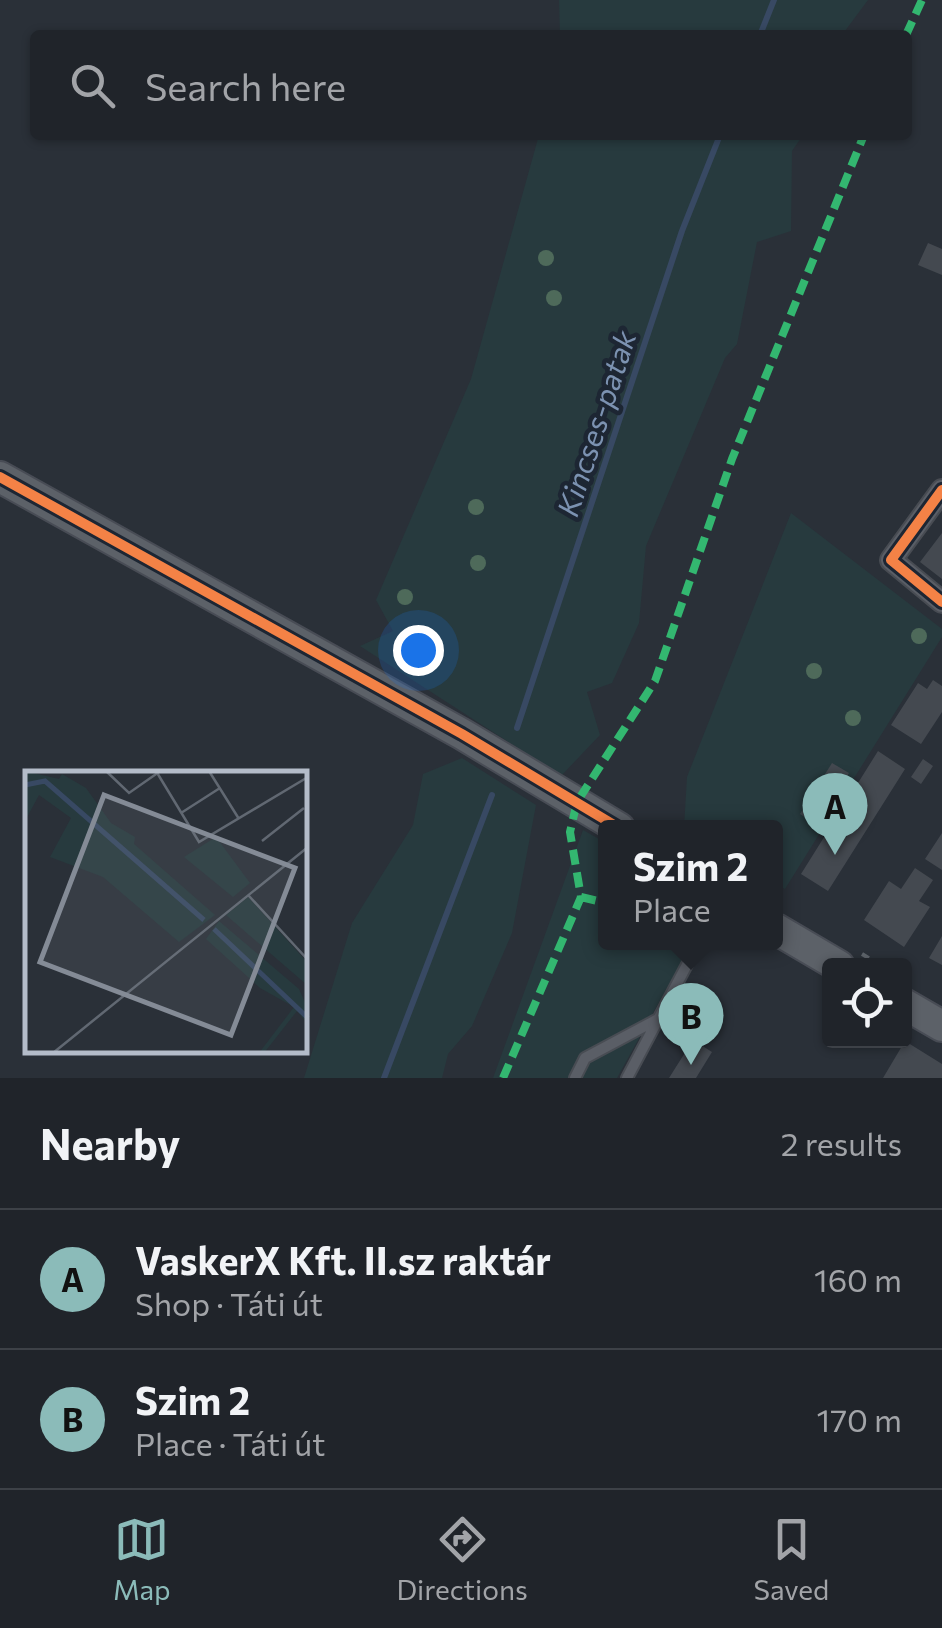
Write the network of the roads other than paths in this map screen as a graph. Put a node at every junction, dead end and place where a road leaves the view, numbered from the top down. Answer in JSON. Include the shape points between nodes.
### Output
{"nodes":[{"id":1,"x":0,"y":477,"type":"edge"},
{"id":2,"x":942,"y":490,"type":"edge"},
{"id":3,"x":942,"y":602,"type":"edge"},
{"id":4,"x":607,"y":820,"type":"edge"},
{"id":5,"x":783,"y":933,"type":"edge"},
{"id":6,"x":694,"y":950,"type":"edge"},
{"id":7,"x":825,"y":958,"type":"edge"},
{"id":8,"x":912,"y":1009,"type":"edge"},
{"id":9,"x":659,"y":1018,"type":"junction"},
{"id":10,"x":942,"y":1026,"type":"edge"},
{"id":11,"x":575,"y":1078,"type":"edge"},
{"id":12,"x":627,"y":1078,"type":"edge"}],
"edges":[{"from":1,"to":4,"type":"main road"},
{"from":2,"to":3,"type":"street","via":[[892,555],[894,564]]},
{"from":5,"to":7,"type":"main road"},
{"from":6,"to":9,"type":"lane"},
{"from":8,"to":10,"type":"main road"},
{"from":9,"to":11,"type":"lane","via":[[585,1058]]},
{"from":9,"to":12,"type":"lane"}]}
